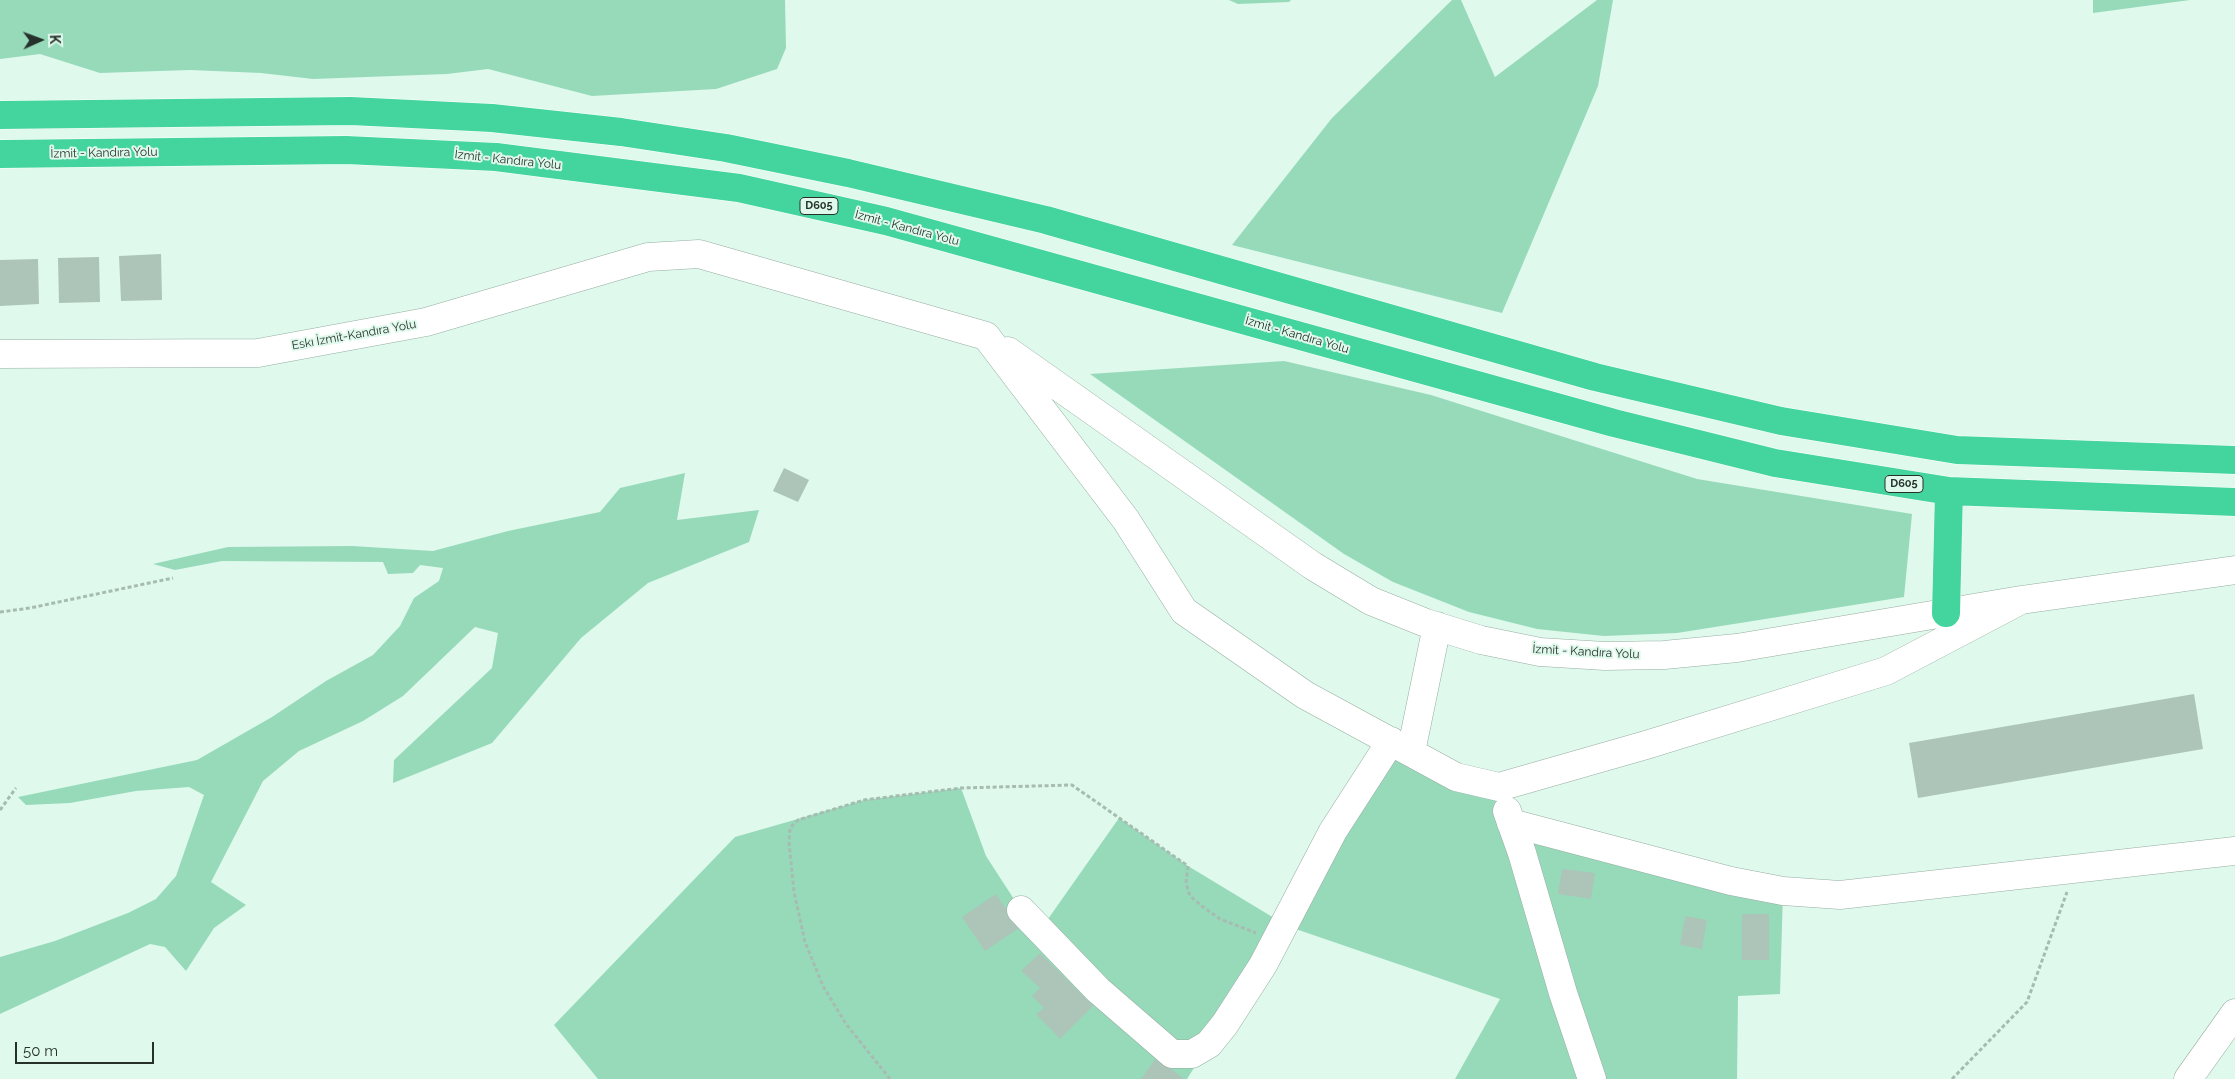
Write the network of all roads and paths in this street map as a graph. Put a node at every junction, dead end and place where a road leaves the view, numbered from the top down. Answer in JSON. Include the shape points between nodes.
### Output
{"nodes":[{"id":1,"x":0,"y":115,"type":"edge"},
{"id":2,"x":0,"y":154,"type":"edge"},
{"id":3,"x":986,"y":336,"type":"junction"},
{"id":4,"x":0,"y":354,"type":"edge"},
{"id":5,"x":2235,"y":460,"type":"edge"},
{"id":6,"x":1949,"y":492,"type":"junction"},
{"id":7,"x":2235,"y":502,"type":"edge"},
{"id":8,"x":2235,"y":570,"type":"edge"},
{"id":9,"x":173,"y":578,"type":"dead end"},
{"id":10,"x":2020,"y":600,"type":"junction"},
{"id":11,"x":0,"y":612,"type":"edge"},
{"id":12,"x":1946,"y":613,"type":"junction"},
{"id":13,"x":1437,"y":626,"type":"junction"},
{"id":14,"x":1401,"y":746,"type":"junction"},
{"id":15,"x":16,"y":788,"type":"dead end"},
{"id":16,"x":1499,"y":788,"type":"junction"},
{"id":17,"x":0,"y":810,"type":"edge"},
{"id":18,"x":1511,"y":823,"type":"junction"},
{"id":19,"x":2235,"y":851,"type":"edge"},
{"id":20,"x":2076,"y":868,"type":"junction"},
{"id":21,"x":1021,"y":910,"type":"dead end"},
{"id":22,"x":1275,"y":941,"type":"junction"},
{"id":23,"x":2235,"y":1013,"type":"edge"},
{"id":24,"x":890,"y":1079,"type":"edge"},
{"id":25,"x":1592,"y":1079,"type":"edge"},
{"id":26,"x":1952,"y":1079,"type":"edge"},
{"id":27,"x":2188,"y":1079,"type":"edge"}],
"edges":[{"from":1,"to":5,"type":"highway","via":[[351,111],[492,118],[621,132],[726,148],[1046,220],[1595,377],[1781,421],[1957,450]]},
{"from":2,"to":6,"type":"highway","name":"İzmit - Kandıra Yolu","number":"D605","via":[[346,150],[496,157],[739,188],[886,221],[1614,424],[1775,462]]},
{"from":3,"to":4,"type":"street","name":"Eskı İzmit-Kandıra Yolu","via":[[699,254],[648,257],[426,322],[258,352]]},
{"from":3,"to":13,"type":"street","name":"İzmit - Kandıra Yolu","via":[[1313,566],[1371,601]]},
{"from":3,"to":14,"type":"street","via":[[1126,520],[1184,611],[1304,695]]},
{"from":6,"to":7,"type":"highway","number":"D605"},
{"from":6,"to":12,"type":"highway"},
{"from":8,"to":10,"type":"street","name":"İzmit - Kandıra Yolu"},
{"from":9,"to":11,"type":"path"},
{"from":10,"to":12,"type":"street","name":"İzmit - Kandıra Yolu"},
{"from":10,"to":16,"type":"street","via":[[1886,671]]},
{"from":12,"to":13,"type":"street","name":"İzmit - Kandıra Yolu","via":[[1737,648],[1664,655],[1540,652],[1481,640]]},
{"from":13,"to":14,"type":"street"},
{"from":14,"to":16,"type":"street","via":[[1456,777]]},
{"from":14,"to":22,"type":"street","via":[[1333,831]]},
{"from":15,"to":17,"type":"path"},
{"from":16,"to":18,"type":"street"},
{"from":18,"to":20,"type":"street","via":[[1731,881],[1783,891],[1840,895],[1891,891],[1958,880]]},
{"from":18,"to":25,"type":"street"},
{"from":19,"to":20,"type":"street"},
{"from":20,"to":26,"type":"path","via":[[2027,1002]]},
{"from":21,"to":22,"type":"street","via":[[1098,990],[1172,1054],[1192,1054],[1209,1044],[1225,1024]]},
{"from":22,"to":24,"type":"path","via":[[1220,919],[1203,907],[1190,896],[1186,883],[1188,866],[1072,786],[961,788],[903,795],[864,800],[798,820],[790,828],[789,842],[794,892],[805,942],[824,986],[846,1024]]},
{"from":23,"to":27,"type":"street"}]}
